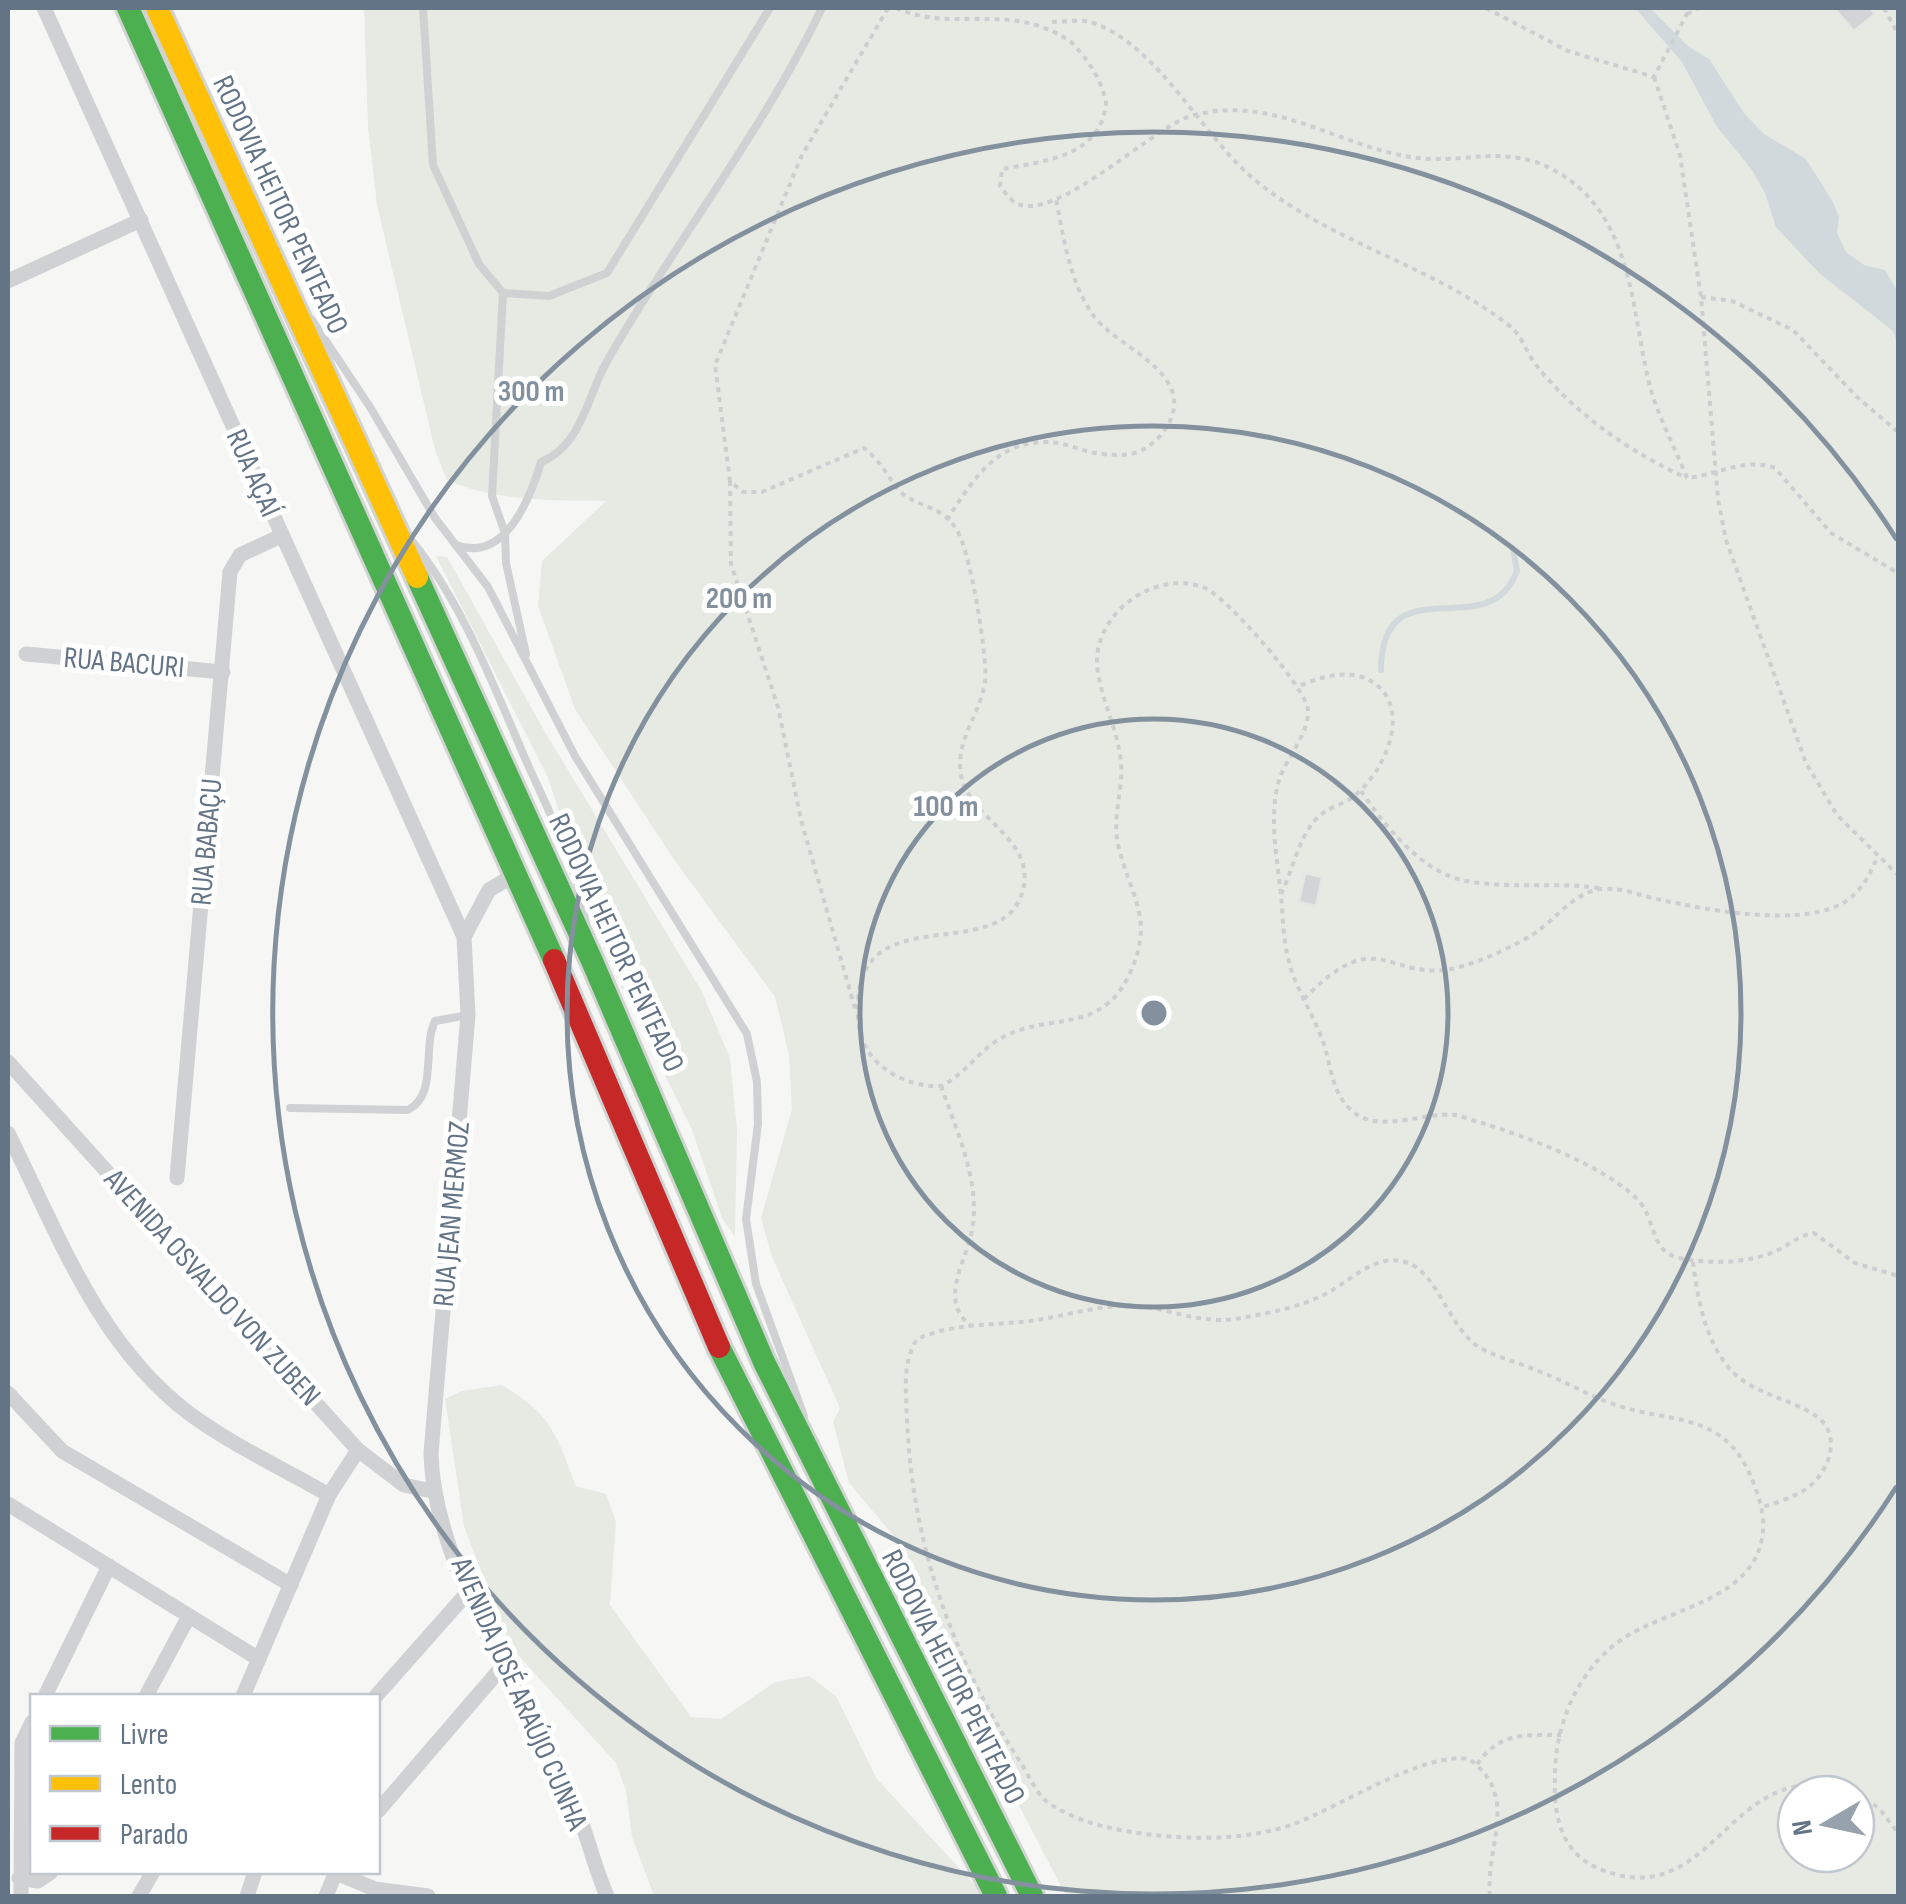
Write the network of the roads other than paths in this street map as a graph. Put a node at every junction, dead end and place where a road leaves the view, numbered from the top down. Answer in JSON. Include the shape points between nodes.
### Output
{"nodes":[{"id":1,"x":44,"y":8,"type":"edge"},
{"id":2,"x":128,"y":8,"type":"edge"},
{"id":3,"x":157,"y":8,"type":"edge"},
{"id":4,"x":423,"y":8,"type":"edge"},
{"id":5,"x":770,"y":8,"type":"edge"},
{"id":6,"x":822,"y":8,"type":"edge"},
{"id":7,"x":140,"y":220,"type":"junction"},
{"id":8,"x":272,"y":260,"type":"junction"},
{"id":9,"x":8,"y":281,"type":"edge"},
{"id":10,"x":503,"y":293,"type":"junction"},
{"id":11,"x":505,"y":533,"type":"junction"},
{"id":12,"x":281,"y":536,"type":"junction"},
{"id":13,"x":456,"y":545,"type":"junction"},
{"id":14,"x":26,"y":654,"type":"dead end"},
{"id":15,"x":527,"y":662,"type":"junction"},
{"id":16,"x":222,"y":672,"type":"junction"},
{"id":17,"x":514,"y":875,"type":"junction"},
{"id":18,"x":464,"y":938,"type":"junction"},
{"id":19,"x":468,"y":1015,"type":"junction"},
{"id":20,"x":8,"y":1062,"type":"edge"},
{"id":21,"x":290,"y":1108,"type":"dead end"},
{"id":22,"x":8,"y":1133,"type":"edge"},
{"id":23,"x":177,"y":1178,"type":"dead end"},
{"id":24,"x":8,"y":1393,"type":"edge"},
{"id":25,"x":358,"y":1450,"type":"junction"},
{"id":26,"x":432,"y":1491,"type":"junction"},
{"id":27,"x":329,"y":1495,"type":"junction"},
{"id":28,"x":8,"y":1504,"type":"edge"},
{"id":29,"x":841,"y":1519,"type":"junction"},
{"id":30,"x":109,"y":1566,"type":"junction"},
{"id":31,"x":290,"y":1585,"type":"junction"},
{"id":32,"x":469,"y":1591,"type":"junction"},
{"id":33,"x":189,"y":1616,"type":"junction"},
{"id":34,"x":259,"y":1659,"type":"junction"},
{"id":35,"x":503,"y":1666,"type":"junction"},
{"id":36,"x":46,"y":1694,"type":"edge"},
{"id":37,"x":147,"y":1694,"type":"edge"},
{"id":38,"x":243,"y":1694,"type":"edge"},
{"id":39,"x":378,"y":1694,"type":"edge"},
{"id":40,"x":15,"y":1743,"type":"edge"},
{"id":41,"x":380,"y":1808,"type":"edge"},
{"id":42,"x":48,"y":1874,"type":"edge"},
{"id":43,"x":152,"y":1874,"type":"edge"},
{"id":44,"x":341,"y":1874,"type":"edge"},
{"id":45,"x":19,"y":1878,"type":"junction"},
{"id":46,"x":20,"y":1896,"type":"edge"},
{"id":47,"x":140,"y":1896,"type":"edge"},
{"id":48,"x":428,"y":1896,"type":"edge"},
{"id":49,"x":607,"y":1896,"type":"edge"},
{"id":50,"x":996,"y":1896,"type":"edge"},
{"id":51,"x":1032,"y":1896,"type":"edge"}],
"edges":[{"from":1,"to":7,"type":"street","name":"RUA AÇAÍ"},
{"from":2,"to":17,"type":"main road","name":"RODOVIA HEITOR PENTEADO"},
{"from":3,"to":8,"type":"main road","name":"RODOVIA HEITOR PENTEADO"},
{"from":4,"to":10,"type":"lane","via":[[433,165],[478,264]]},
{"from":5,"to":10,"type":"lane","via":[[607,273],[549,296]]},
{"from":6,"to":11,"type":"lane","via":[[796,63],[616,347],[568,444],[541,462],[530,499]]},
{"from":7,"to":9,"type":"street"},
{"from":7,"to":12,"type":"street","name":"RUA AÇAÍ"},
{"from":8,"to":13,"type":"lane"},
{"from":8,"to":29,"type":"main road","name":"RODOVIA HEITOR PENTEADO","via":[[592,961],[764,1362]]},
{"from":10,"to":11,"type":"lane","via":[[492,496]]},
{"from":11,"to":13,"type":"lane","via":[[490,546]]},
{"from":11,"to":15,"type":"lane"},
{"from":12,"to":16,"type":"street","name":"RUA BABAÇU","via":[[240,554],[230,572]]},
{"from":12,"to":18,"type":"street","name":"RUA AÇAÍ"},
{"from":13,"to":15,"type":"lane","via":[[488,587]]},
{"from":14,"to":16,"type":"street","name":"RUA BACURI"},
{"from":15,"to":29,"type":"lane","via":[[575,756],[748,1034],[758,1096],[746,1219],[756,1284]]},
{"from":16,"to":23,"type":"street","name":"RUA BABAÇU"},
{"from":17,"to":18,"type":"street","via":[[488,890]]},
{"from":17,"to":50,"type":"main road","name":"RODOVIA HEITOR PENTEADO","via":[[723,1356]]},
{"from":18,"to":19,"type":"street","name":"RUA JEAN MERMOZ"},
{"from":19,"to":21,"type":"lane","via":[[434,1021],[424,1094],[408,1110]]},
{"from":19,"to":26,"type":"street","name":"RUA JEAN MERMOZ"},
{"from":20,"to":25,"type":"street","name":"AVENIDA OSVALDO VON ZUBEN"},
{"from":22,"to":27,"type":"street","via":[[100,1320],[148,1378],[191,1415]]},
{"from":24,"to":31,"type":"street","via":[[62,1451]]},
{"from":25,"to":26,"type":"street","name":"AVENIDA OSVALDO VON ZUBEN","via":[[404,1485]]},
{"from":25,"to":27,"type":"street"},
{"from":26,"to":32,"type":"street","name":"AVENIDA JOSÉ ARAÚJO CUNHA"},
{"from":27,"to":31,"type":"street"},
{"from":28,"to":30,"type":"street"},
{"from":29,"to":51,"type":"main road","name":"RODOVIA HEITOR PENTEADO"},
{"from":30,"to":33,"type":"street"},
{"from":30,"to":36,"type":"street"},
{"from":31,"to":34,"type":"street"},
{"from":32,"to":35,"type":"street","name":"AVENIDA JOSÉ ARAÚJO CUNHA"},
{"from":32,"to":39,"type":"street"},
{"from":33,"to":34,"type":"street"},
{"from":33,"to":37,"type":"street"},
{"from":34,"to":38,"type":"street"},
{"from":35,"to":41,"type":"street"},
{"from":35,"to":49,"type":"street","name":"AVENIDA JOSÉ ARAÚJO CUNHA","via":[[572,1799]]},
{"from":40,"to":45,"type":"street"},
{"from":42,"to":45,"type":"street","via":[[38,1882]]},
{"from":43,"to":47,"type":"street"},
{"from":44,"to":48,"type":"street","via":[[375,1888]]},
{"from":45,"to":46,"type":"street"}]}
